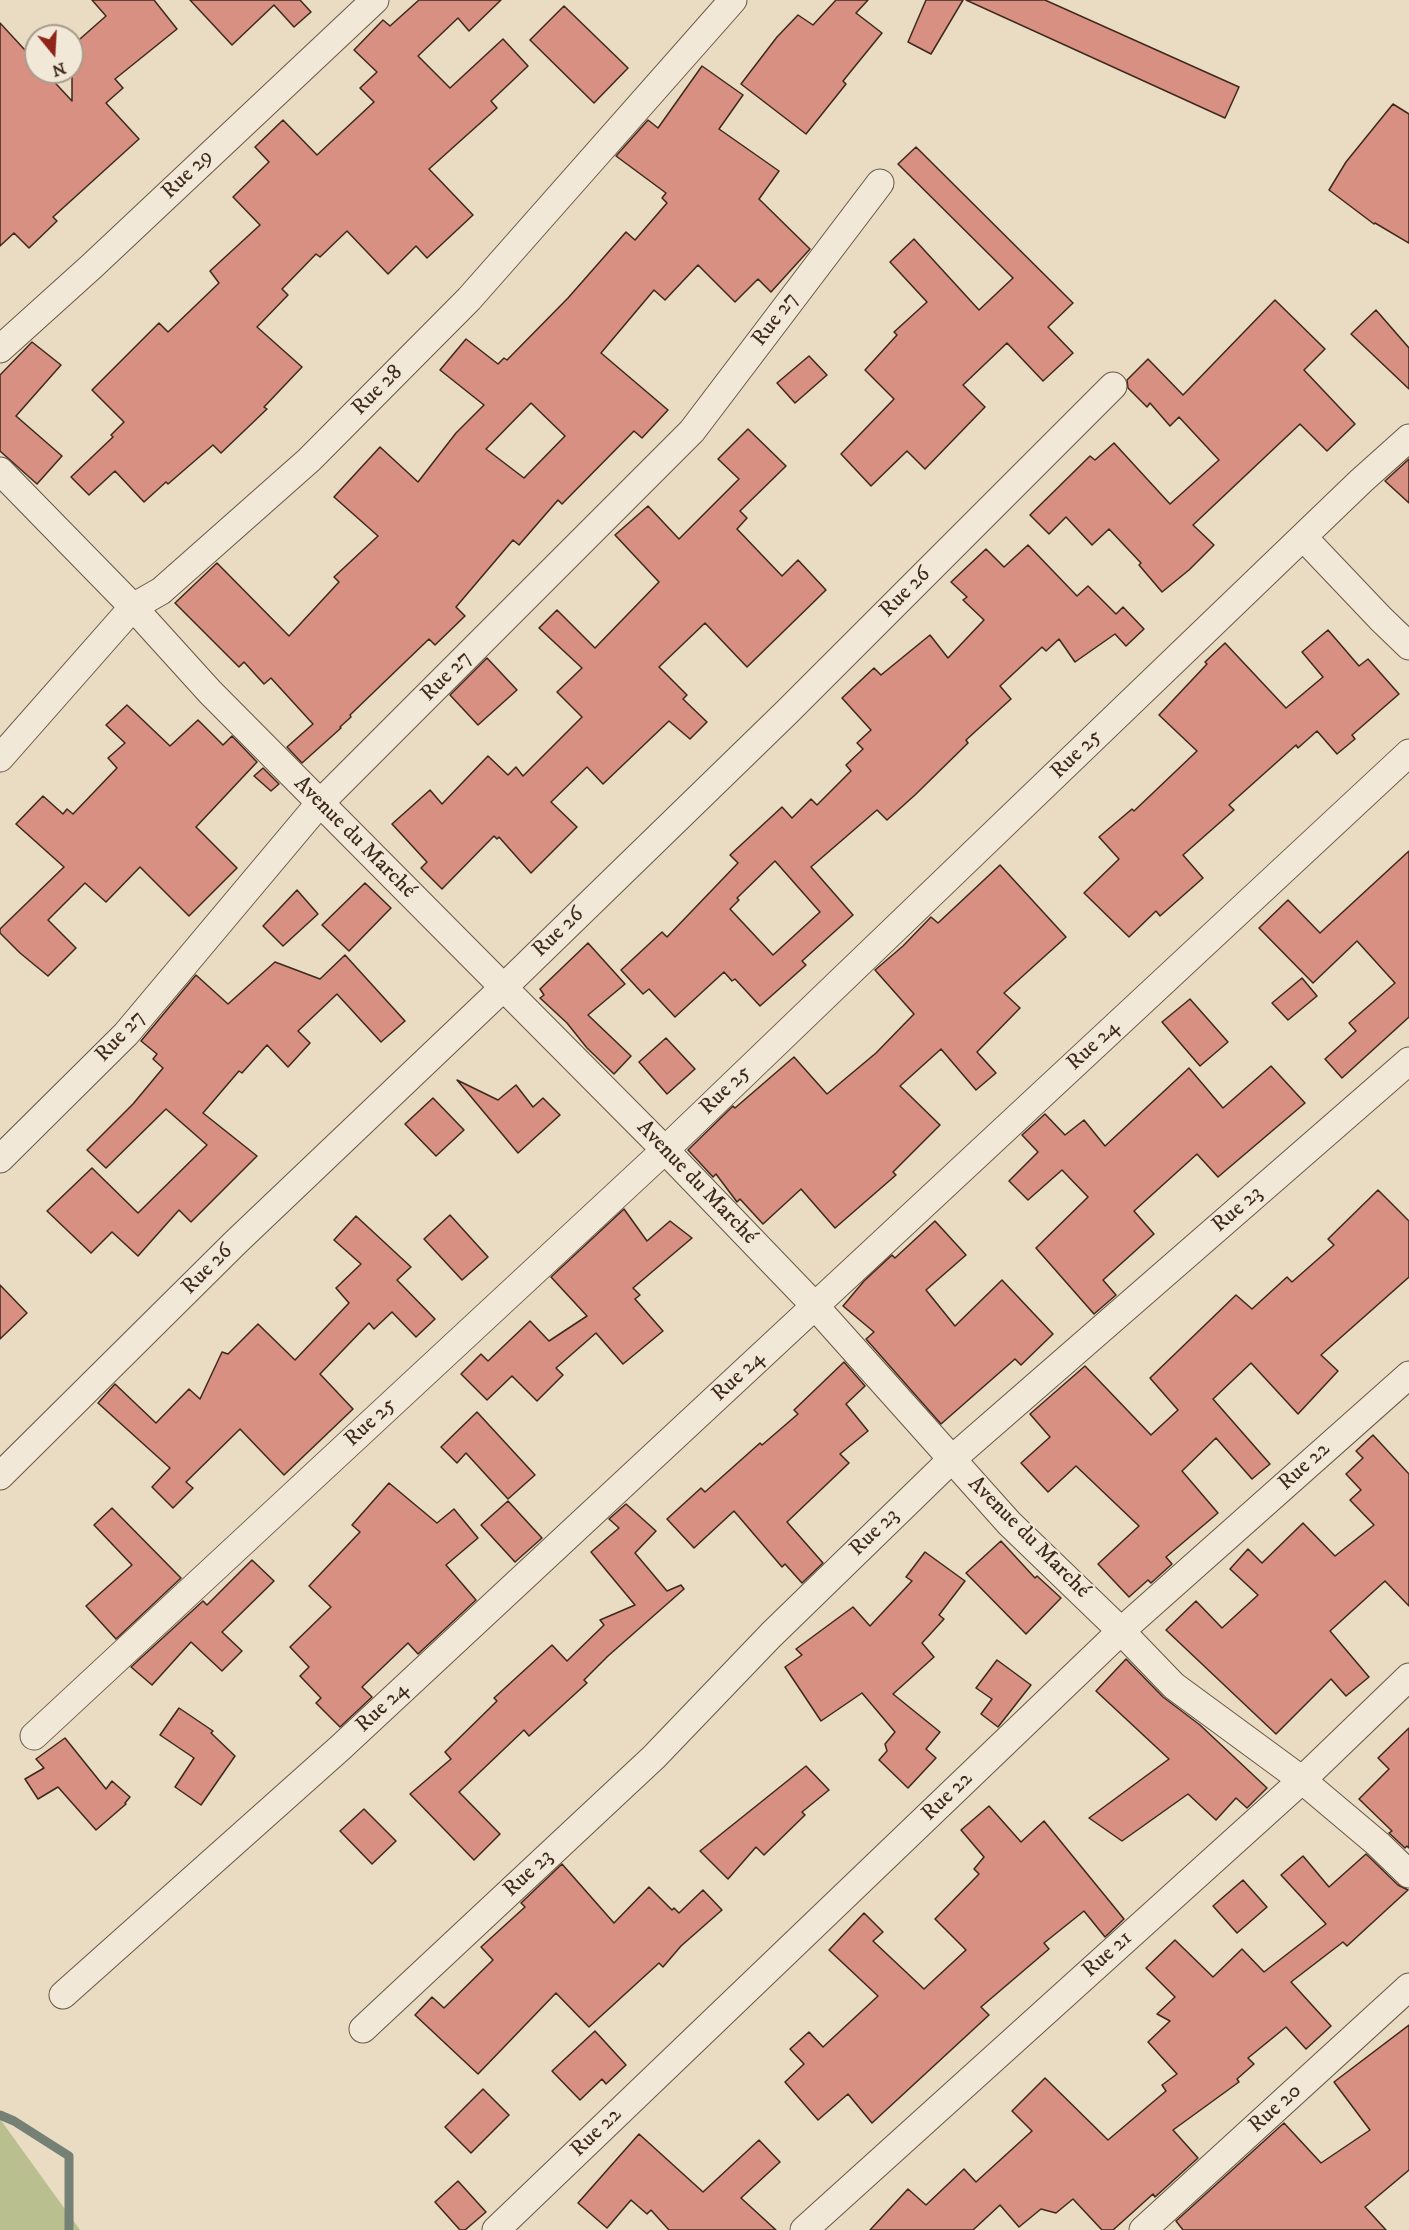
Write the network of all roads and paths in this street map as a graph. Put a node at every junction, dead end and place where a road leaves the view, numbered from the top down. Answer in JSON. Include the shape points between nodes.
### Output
{"nodes":[{"id":1,"x":375,"y":0,"type":"edge"},
{"id":2,"x":733,"y":0,"type":"edge"},
{"id":3,"x":880,"y":183,"type":"dead end"},
{"id":4,"x":0,"y":349,"type":"edge"},
{"id":5,"x":1113,"y":386,"type":"dead end"},
{"id":6,"x":1409,"y":438,"type":"edge"},
{"id":7,"x":0,"y":471,"type":"edge"},
{"id":8,"x":1304,"y":537,"type":"junction"},
{"id":9,"x":133,"y":607,"type":"junction"},
{"id":10,"x":1409,"y":646,"type":"edge"},
{"id":11,"x":1409,"y":753,"type":"edge"},
{"id":12,"x":0,"y":758,"type":"edge"},
{"id":13,"x":320,"y":804,"type":"junction"},
{"id":14,"x":504,"y":987,"type":"junction"},
{"id":15,"x":1409,"y":1061,"type":"edge"},
{"id":16,"x":665,"y":1150,"type":"junction"},
{"id":17,"x":0,"y":1159,"type":"edge"},
{"id":18,"x":815,"y":1306,"type":"junction"},
{"id":19,"x":1409,"y":1375,"type":"edge"},
{"id":20,"x":951,"y":1460,"type":"junction"},
{"id":21,"x":0,"y":1476,"type":"edge"},
{"id":22,"x":1121,"y":1631,"type":"junction"},
{"id":23,"x":1409,"y":1677,"type":"edge"},
{"id":24,"x":34,"y":1736,"type":"dead end"},
{"id":25,"x":1302,"y":1780,"type":"junction"},
{"id":26,"x":1409,"y":1874,"type":"edge"},
{"id":27,"x":1409,"y":1987,"type":"edge"},
{"id":28,"x":63,"y":1995,"type":"dead end"},
{"id":29,"x":363,"y":2029,"type":"dead end"},
{"id":30,"x":496,"y":2230,"type":"edge"},
{"id":31,"x":804,"y":2230,"type":"edge"},
{"id":32,"x":1143,"y":2230,"type":"edge"}],
"edges":[{"from":1,"to":4,"type":"street","name":"Rue 29"},
{"from":2,"to":9,"type":"street","name":"Rue 28","via":[[469,300],[309,460],[161,591]]},
{"from":3,"to":13,"type":"street","name":"Rue 27","via":[[693,431]]},
{"from":5,"to":14,"type":"street","name":"Rue 26","via":[[787,712]]},
{"from":6,"to":8,"type":"street","name":"Rue 25"},
{"from":7,"to":9,"type":"street","name":"Avenue du Marché"},
{"from":8,"to":10,"type":"street"},
{"from":8,"to":16,"type":"street","name":"Rue 25"},
{"from":9,"to":12,"type":"street","name":"Rue 28"},
{"from":9,"to":13,"type":"street","name":"Avenue du Marché"},
{"from":11,"to":18,"type":"street","name":"Rue 24"},
{"from":13,"to":14,"type":"street","name":"Avenue du Marché"},
{"from":13,"to":17,"type":"street","name":"Rue 27","via":[[126,1034]]},
{"from":14,"to":16,"type":"street","name":"Avenue du Marché"},
{"from":14,"to":21,"type":"street","name":"Rue 26","via":[[236,1242]]},
{"from":15,"to":20,"type":"street","name":"Rue 23"},
{"from":16,"to":18,"type":"street","name":"Avenue du Marché"},
{"from":16,"to":24,"type":"street","name":"Rue 25"},
{"from":18,"to":20,"type":"street","name":"Avenue du Marché"},
{"from":18,"to":28,"type":"street","name":"Rue 24","via":[[340,1748]]},
{"from":19,"to":22,"type":"street","name":"Rue 22"},
{"from":20,"to":22,"type":"street","name":"Avenue du Marché","via":[[1009,1523]]},
{"from":20,"to":29,"type":"street","name":"Rue 23","via":[[771,1635],[654,1757]]},
{"from":22,"to":25,"type":"street","name":"Avenue du Marché","via":[[1174,1686]]},
{"from":22,"to":30,"type":"street","name":"Rue 22"},
{"from":23,"to":25,"type":"street","name":"Rue 21"},
{"from":25,"to":26,"type":"street","name":"Avenue du Marché"},
{"from":25,"to":31,"type":"street","name":"Rue 21"},
{"from":27,"to":32,"type":"street","name":"Rue 20"}]}
